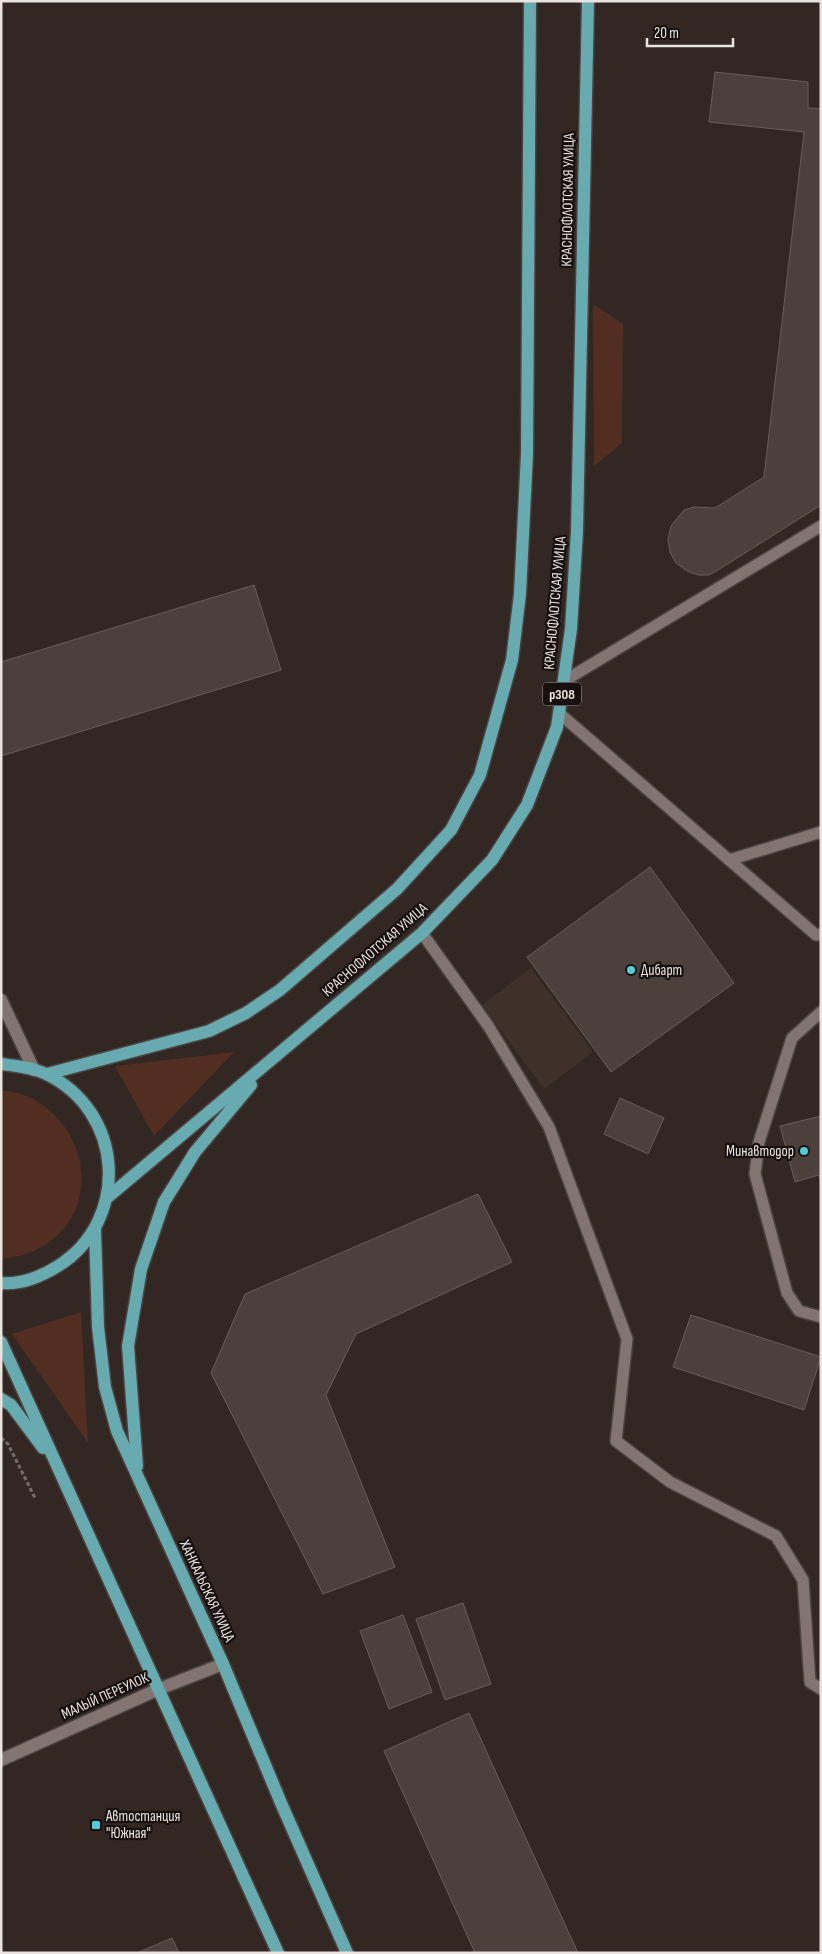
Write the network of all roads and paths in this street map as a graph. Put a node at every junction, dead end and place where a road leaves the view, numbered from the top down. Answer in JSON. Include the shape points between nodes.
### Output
{"nodes":[{"id":1,"x":530,"y":1,"type":"edge"},
{"id":2,"x":588,"y":1,"type":"edge"},
{"id":3,"x":821,"y":526,"type":"edge"},
{"id":4,"x":564,"y":681,"type":"junction"},
{"id":5,"x":559,"y":713,"type":"junction"},
{"id":6,"x":821,"y":832,"type":"edge"},
{"id":7,"x":729,"y":860,"type":"junction"},
{"id":8,"x":422,"y":933,"type":"junction"},
{"id":9,"x":821,"y":934,"type":"edge"},
{"id":10,"x":1,"y":1000,"type":"edge"},
{"id":11,"x":821,"y":1012,"type":"edge"},
{"id":12,"x":272,"y":1060,"type":"junction"},
{"id":13,"x":1,"y":1064,"type":"edge"},
{"id":14,"x":40,"y":1072,"type":"junction"},
{"id":15,"x":108,"y":1197,"type":"junction"},
{"id":16,"x":95,"y":1230,"type":"junction"},
{"id":17,"x":1,"y":1284,"type":"edge"},
{"id":18,"x":821,"y":1317,"type":"edge"},
{"id":19,"x":1,"y":1342,"type":"edge"},
{"id":20,"x":1,"y":1399,"type":"edge"},
{"id":21,"x":1,"y":1438,"type":"edge"},
{"id":22,"x":56,"y":1464,"type":"junction"},
{"id":23,"x":137,"y":1474,"type":"junction"},
{"id":24,"x":35,"y":1498,"type":"dead end"},
{"id":25,"x":223,"y":1664,"type":"junction"},
{"id":26,"x":159,"y":1689,"type":"junction"},
{"id":27,"x":821,"y":1689,"type":"edge"},
{"id":28,"x":1,"y":1760,"type":"edge"},
{"id":29,"x":278,"y":1953,"type":"edge"},
{"id":30,"x":347,"y":1953,"type":"edge"}],
"edges":[{"from":1,"to":14,"type":"main road","via":[[526,454],[520,594],[512,660],[480,775],[451,830],[404,882],[280,990],[246,1013],[209,1031]]},
{"from":2,"to":4,"type":"main road","name":"КРАСНОФЛОТСКАЯ УЛИЦА","number":"p308","via":[[577,531]]},
{"from":3,"to":4,"type":"lane"},
{"from":4,"to":5,"type":"main road","name":"КРАСНОФЛОТСКАЯ УЛИЦА","number":"p308"},
{"from":5,"to":7,"type":"lane"},
{"from":5,"to":8,"type":"main road","name":"КРАСНОФЛОТСКАЯ УЛИЦА","number":"p308","via":[[557,727],[527,805],[492,860]]},
{"from":6,"to":7,"type":"lane"},
{"from":7,"to":9,"type":"lane","via":[[816,936]]},
{"from":8,"to":12,"type":"main road","name":"КРАСНОФЛОТСКАЯ УЛИЦА","number":"p308"},
{"from":8,"to":27,"type":"lane","via":[[489,1027],[549,1127],[627,1340],[616,1441],[670,1482],[776,1536],[803,1580],[810,1682]]},
{"from":10,"to":14,"type":"street"},
{"from":11,"to":18,"type":"lane","via":[[792,1038],[759,1142],[755,1174],[786,1293],[799,1311]]},
{"from":12,"to":15,"type":"main road","name":"КРАСНОФЛОТСКАЯ УЛИЦА","number":"p308"},
{"from":12,"to":23,"type":"main road","via":[[195,1152],[164,1202],[141,1269],[128,1346]]},
{"from":13,"to":14,"type":"main road"},
{"from":14,"to":15,"type":"main road","via":[[77,1095],[98,1125],[109,1160]]},
{"from":15,"to":16,"type":"main road"},
{"from":16,"to":17,"type":"main road","via":[[73,1257],[43,1276]]},
{"from":16,"to":23,"type":"main road","name":"ХАНКАЛЬСКАЯ УЛИЦА","via":[[98,1327],[106,1387],[117,1431]]},
{"from":19,"to":22,"type":"main road"},
{"from":20,"to":22,"type":"main road","via":[[11,1405]]},
{"from":21,"to":24,"type":"path","via":[[8,1444]]},
{"from":22,"to":26,"type":"main road"},
{"from":23,"to":25,"type":"main road","name":"ХАНКАЛЬСКАЯ УЛИЦА"},
{"from":25,"to":26,"type":"street","name":"МАЛЫЙ ПЕРЕУЛОК"},
{"from":25,"to":30,"type":"main road","name":"ХАНКАЛЬСКАЯ УЛИЦА"},
{"from":26,"to":28,"type":"street","name":"МАЛЫЙ ПЕРЕУЛОК"},
{"from":26,"to":29,"type":"main road"}]}
